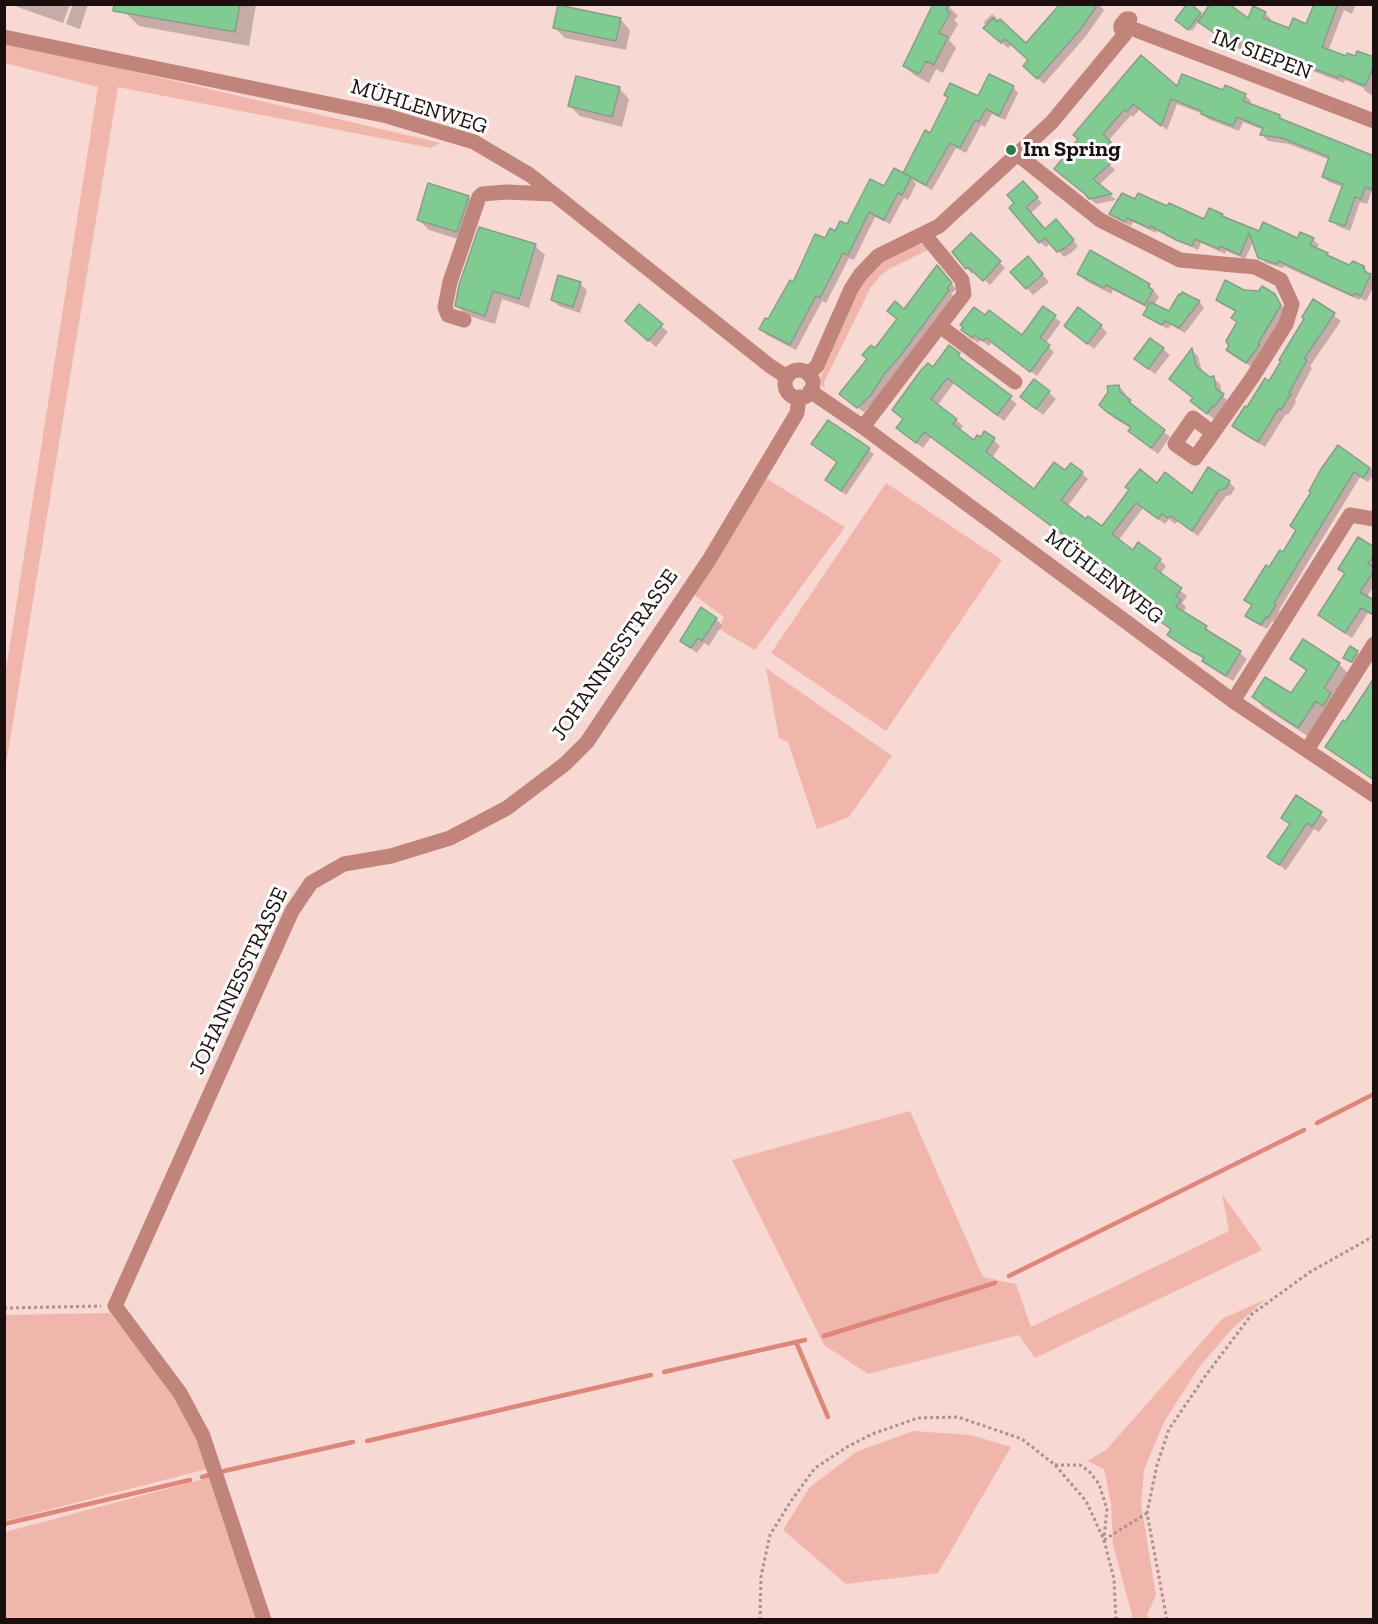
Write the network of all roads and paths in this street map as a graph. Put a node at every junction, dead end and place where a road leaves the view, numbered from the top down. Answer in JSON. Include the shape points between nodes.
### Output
{"nodes":[{"id":1,"x":1131,"y":22,"type":"edge"},
{"id":2,"x":4,"y":37,"type":"edge"},
{"id":3,"x":1374,"y":121,"type":"edge"},
{"id":4,"x":1017,"y":154,"type":"junction"},
{"id":5,"x":553,"y":194,"type":"junction"},
{"id":6,"x":924,"y":234,"type":"junction"},
{"id":7,"x":464,"y":320,"type":"dead end"},
{"id":8,"x":941,"y":327,"type":"junction"},
{"id":9,"x":808,"y":374,"type":"junction"},
{"id":10,"x":787,"y":377,"type":"junction"},
{"id":11,"x":1015,"y":382,"type":"dead end"},
{"id":12,"x":805,"y":394,"type":"junction"},
{"id":13,"x":863,"y":427,"type":"junction"},
{"id":14,"x":1213,"y":433,"type":"dead end"},
{"id":15,"x":1374,"y":519,"type":"edge"},
{"id":16,"x":1374,"y":644,"type":"edge"},
{"id":17,"x":1233,"y":701,"type":"junction"},
{"id":18,"x":1307,"y":750,"type":"junction"},
{"id":19,"x":1374,"y":795,"type":"edge"},
{"id":20,"x":1374,"y":1236,"type":"edge"},
{"id":21,"x":115,"y":1306,"type":"junction"},
{"id":22,"x":4,"y":1308,"type":"edge"},
{"id":23,"x":1055,"y":1465,"type":"junction"},
{"id":24,"x":1147,"y":1513,"type":"junction"},
{"id":25,"x":1104,"y":1540,"type":"junction"},
{"id":26,"x":264,"y":1620,"type":"edge"},
{"id":27,"x":760,"y":1620,"type":"edge"},
{"id":28,"x":1116,"y":1620,"type":"edge"},
{"id":29,"x":1167,"y":1620,"type":"edge"}],
"edges":[{"from":1,"to":3,"type":"street","name":"IM SIEPEN"},
{"from":1,"to":4,"type":"street","via":[[1052,122]]},
{"from":2,"to":5,"type":"street","name":"MÜHLENWEG","via":[[387,116],[474,142],[530,175]]},
{"from":4,"to":6,"type":"street","via":[[939,226]]},
{"from":4,"to":14,"type":"street","via":[[1100,220],[1180,260],[1255,267],[1281,280],[1292,304],[1286,324]]},
{"from":5,"to":7,"type":"street","via":[[506,192],[478,197],[445,307],[448,315]]},
{"from":5,"to":10,"type":"street","name":"MÜHLENWEG"},
{"from":6,"to":8,"type":"street","via":[[963,285],[963,298]]},
{"from":6,"to":9,"type":"street","via":[[878,256],[860,275],[817,366]]},
{"from":8,"to":11,"type":"street"},
{"from":8,"to":13,"type":"street"},
{"from":9,"to":10,"type":"street","via":[[798,370]]},
{"from":9,"to":12,"type":"street","via":[[813,382]]},
{"from":10,"to":12,"type":"street","name":"MÜHLENWEG","via":[[792,395]]},
{"from":12,"to":13,"type":"street","name":"MÜHLENWEG"},
{"from":12,"to":21,"type":"street","name":"JOHANNESSTRASSE","via":[[710,560],[587,742],[565,764],[507,808],[450,838],[392,856],[344,864],[311,883],[292,911]]},
{"from":13,"to":17,"type":"street","name":"MÜHLENWEG"},
{"from":15,"to":17,"type":"street","via":[[1350,515]]},
{"from":16,"to":18,"type":"street"},
{"from":17,"to":18,"type":"street","name":"MÜHLENWEG"},
{"from":18,"to":19,"type":"street","name":"MÜHLENWEG"},
{"from":20,"to":24,"type":"path","via":[[1310,1272],[1252,1314],[1169,1429]]},
{"from":21,"to":22,"type":"path"},
{"from":21,"to":26,"type":"street","via":[[180,1393],[203,1436]]},
{"from":23,"to":25,"type":"path","via":[[1086,1501]]},
{"from":23,"to":25,"type":"path","via":[[1080,1466],[1099,1484],[1107,1509]]},
{"from":23,"to":27,"type":"path","via":[[1022,1439],[958,1417],[918,1418],[847,1447],[815,1468],[770,1535],[761,1576]]},
{"from":24,"to":25,"type":"path"},
{"from":24,"to":29,"type":"path"},
{"from":25,"to":28,"type":"path","via":[[1114,1579]]}]}
